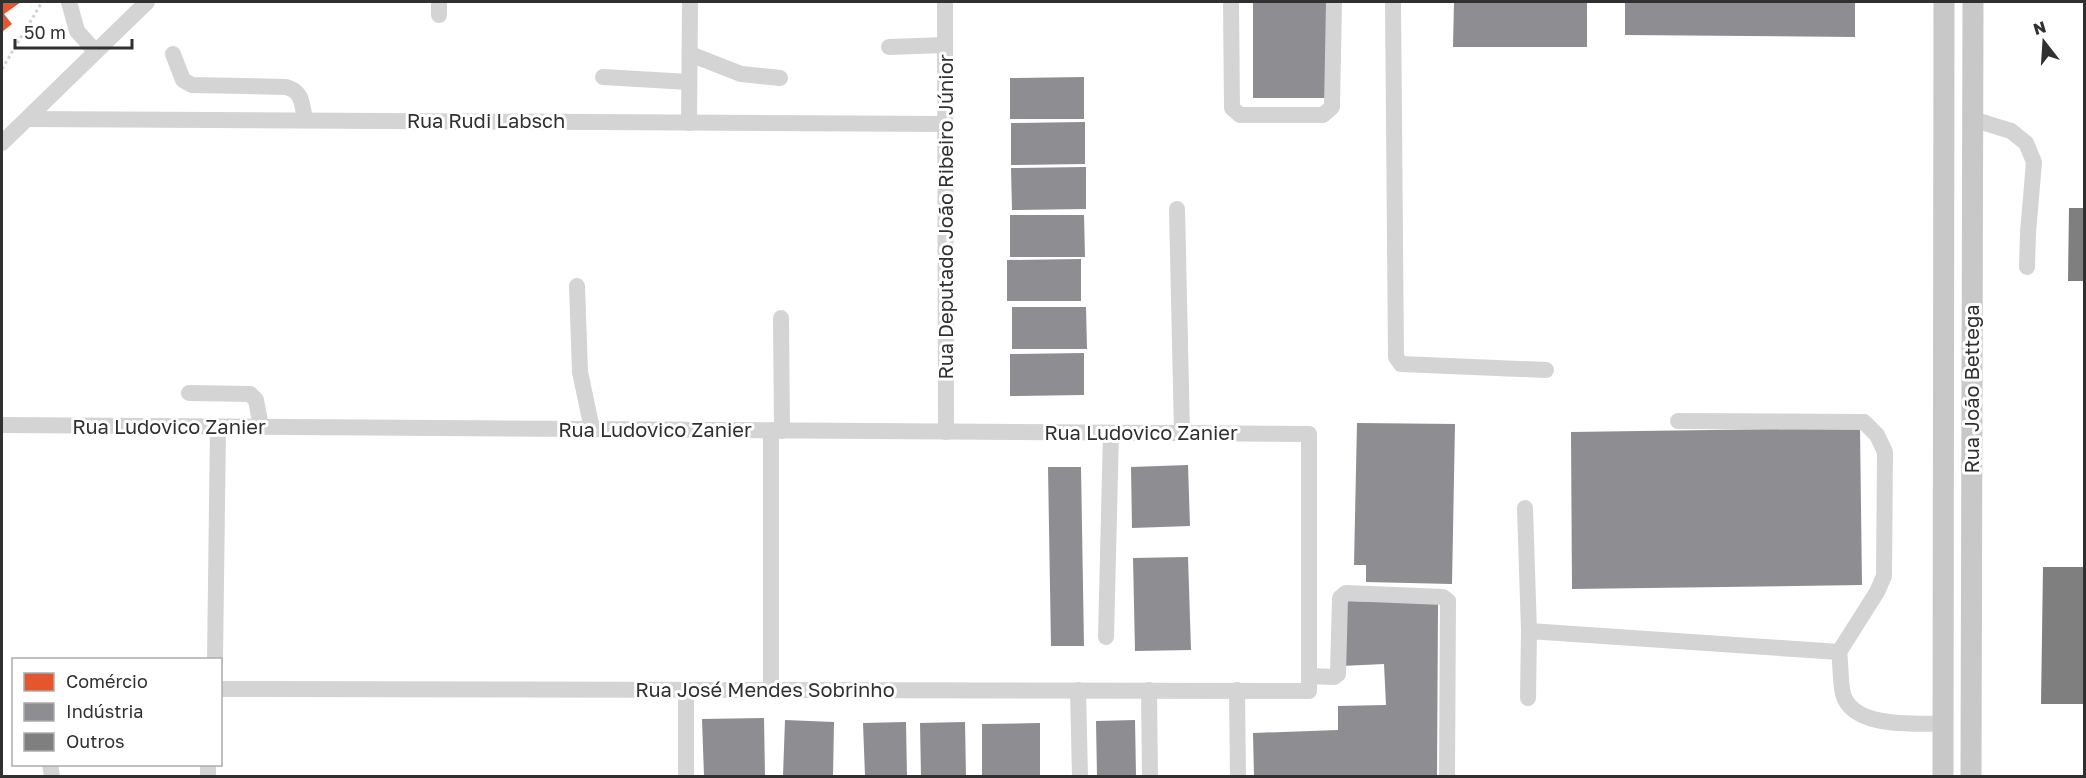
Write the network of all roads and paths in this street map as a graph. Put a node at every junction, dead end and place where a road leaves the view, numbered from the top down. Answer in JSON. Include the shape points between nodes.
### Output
{"nodes":[{"id":1,"x":42,"y":2,"type":"edge"},
{"id":2,"x":69,"y":2,"type":"edge"},
{"id":3,"x":147,"y":2,"type":"edge"},
{"id":4,"x":690,"y":2,"type":"edge"},
{"id":5,"x":945,"y":2,"type":"edge"},
{"id":6,"x":1231,"y":2,"type":"edge"},
{"id":7,"x":1334,"y":2,"type":"edge"},
{"id":8,"x":1393,"y":2,"type":"edge"},
{"id":9,"x":1944,"y":2,"type":"edge"},
{"id":10,"x":1972,"y":2,"type":"edge"},
{"id":11,"x":945,"y":45,"type":"junction"},
{"id":12,"x":889,"y":47,"type":"dead end"},
{"id":13,"x":95,"y":51,"type":"junction"},
{"id":14,"x":173,"y":54,"type":"dead end"},
{"id":15,"x":690,"y":54,"type":"junction"},
{"id":16,"x":2,"y":69,"type":"edge"},
{"id":17,"x":603,"y":77,"type":"dead end"},
{"id":18,"x":780,"y":78,"type":"dead end"},
{"id":19,"x":689,"y":82,"type":"junction"},
{"id":20,"x":27,"y":118,"type":"junction"},
{"id":21,"x":1972,"y":119,"type":"junction"},
{"id":22,"x":305,"y":120,"type":"junction"},
{"id":23,"x":689,"y":123,"type":"junction"},
{"id":24,"x":945,"y":124,"type":"junction"},
{"id":25,"x":2,"y":143,"type":"edge"},
{"id":26,"x":1177,"y":209,"type":"dead end"},
{"id":27,"x":2027,"y":267,"type":"dead end"},
{"id":28,"x":577,"y":286,"type":"dead end"},
{"id":29,"x":781,"y":318,"type":"dead end"},
{"id":30,"x":1972,"y":362,"type":"junction"},
{"id":31,"x":1944,"y":363,"type":"junction"},
{"id":32,"x":1546,"y":370,"type":"dead end"},
{"id":33,"x":189,"y":393,"type":"dead end"},
{"id":34,"x":1943,"y":398,"type":"junction"},
{"id":35,"x":1972,"y":398,"type":"junction"},
{"id":36,"x":1678,"y":421,"type":"dead end"},
{"id":37,"x":2,"y":425,"type":"edge"},
{"id":38,"x":218,"y":427,"type":"junction"},
{"id":39,"x":261,"y":427,"type":"junction"},
{"id":40,"x":592,"y":429,"type":"junction"},
{"id":41,"x":777,"y":430,"type":"junction"},
{"id":42,"x":946,"y":432,"type":"junction"},
{"id":43,"x":1112,"y":433,"type":"junction"},
{"id":44,"x":1182,"y":433,"type":"junction"},
{"id":45,"x":1525,"y":508,"type":"dead end"},
{"id":46,"x":1529,"y":630,"type":"junction"},
{"id":47,"x":1106,"y":636,"type":"dead end"},
{"id":48,"x":1839,"y":652,"type":"junction"},
{"id":49,"x":216,"y":658,"type":"edge"},
{"id":50,"x":1309,"y":683,"type":"junction"},
{"id":51,"x":222,"y":689,"type":"edge"},
{"id":52,"x":686,"y":690,"type":"junction"},
{"id":53,"x":771,"y":690,"type":"junction"},
{"id":54,"x":1077,"y":690,"type":"junction"},
{"id":55,"x":1149,"y":690,"type":"junction"},
{"id":56,"x":1237,"y":690,"type":"junction"},
{"id":57,"x":1528,"y":698,"type":"dead end"},
{"id":58,"x":1943,"y":724,"type":"junction"},
{"id":59,"x":687,"y":777,"type":"edge"},
{"id":60,"x":1080,"y":777,"type":"edge"},
{"id":61,"x":1150,"y":777,"type":"edge"},
{"id":62,"x":1238,"y":777,"type":"edge"},
{"id":63,"x":1448,"y":777,"type":"edge"},
{"id":64,"x":1943,"y":777,"type":"edge"},
{"id":65,"x":1971,"y":777,"type":"edge"}],
"edges":[{"from":1,"to":16,"type":"path"},
{"from":2,"to":13,"type":"street","via":[[77,31]]},
{"from":3,"to":13,"type":"street"},
{"from":4,"to":15,"type":"street"},
{"from":5,"to":11,"type":"street","name":"Rua Deputado João Ribeiro Júnior"},
{"from":6,"to":7,"type":"street","via":[[1232,108],[1240,115],[1328,112],[1332,107]]},
{"from":8,"to":32,"type":"street","via":[[1396,357],[1401,364]]},
{"from":9,"to":31,"type":"main road","name":"Rua João Bettega"},
{"from":10,"to":21,"type":"main road","name":"Rua João Bettega"},
{"from":11,"to":12,"type":"street"},
{"from":11,"to":24,"type":"street","name":"Rua Deputado João Ribeiro Júnior"},
{"from":13,"to":20,"type":"street"},
{"from":14,"to":22,"type":"street","via":[[183,80],[192,86],[294,89],[300,95]]},
{"from":15,"to":18,"type":"street","via":[[741,74]]},
{"from":15,"to":19,"type":"street"},
{"from":17,"to":19,"type":"street"},
{"from":19,"to":23,"type":"street"},
{"from":20,"to":22,"type":"street","name":"Rua Rudi Labsch"},
{"from":20,"to":25,"type":"street"},
{"from":21,"to":27,"type":"street","via":[[2011,131],[2026,143],[2034,162]]},
{"from":21,"to":30,"type":"main road","name":"Rua João Bettega"},
{"from":22,"to":23,"type":"street","name":"Rua Rudi Labsch"},
{"from":23,"to":24,"type":"street","name":"Rua Rudi Labsch"},
{"from":24,"to":42,"type":"street","name":"Rua Deputado João Ribeiro Júnior"},
{"from":26,"to":44,"type":"street"},
{"from":28,"to":40,"type":"street","via":[[580,372]]},
{"from":29,"to":41,"type":"street"},
{"from":30,"to":31,"type":"main road"},
{"from":30,"to":35,"type":"main road","name":"Rua João Bettega"},
{"from":31,"to":34,"type":"main road","name":"Rua João Bettega"},
{"from":33,"to":39,"type":"street","via":[[250,394],[256,400]]},
{"from":34,"to":35,"type":"main road"},
{"from":34,"to":58,"type":"main road","name":"Rua João Bettega"},
{"from":35,"to":65,"type":"main road","name":"Rua João Bettega"},
{"from":36,"to":48,"type":"street","via":[[1864,422],[1877,435],[1885,452],[1884,576]]},
{"from":37,"to":38,"type":"street","name":"Rua Ludovico Zanier"},
{"from":38,"to":39,"type":"street","name":"Rua Ludovico Zanier"},
{"from":38,"to":49,"type":"street"},
{"from":39,"to":40,"type":"street","name":"Rua Ludovico Zanier"},
{"from":40,"to":41,"type":"street","name":"Rua Ludovico Zanier"},
{"from":41,"to":42,"type":"street","name":"Rua Ludovico Zanier"},
{"from":41,"to":53,"type":"street"},
{"from":42,"to":43,"type":"street","name":"Rua Ludovico Zanier"},
{"from":43,"to":44,"type":"street","name":"Rua Ludovico Zanier"},
{"from":43,"to":47,"type":"street"},
{"from":44,"to":50,"type":"street","name":"Rua Ludovico Zanier","via":[[1309,434]]},
{"from":45,"to":46,"type":"street"},
{"from":46,"to":48,"type":"street"},
{"from":46,"to":57,"type":"street"},
{"from":48,"to":58,"type":"street","via":[[1844,696],[1866,719]]},
{"from":50,"to":56,"type":"street","name":"Rua José Mendes Sobrinho"},
{"from":50,"to":63,"type":"street","name":"Rua José Mendes Sobrinho","via":[[1338,674],[1340,598],[1346,593],[1443,597],[1448,601]]},
{"from":51,"to":52,"type":"street","name":"Rua José Mendes Sobrinho"},
{"from":52,"to":53,"type":"street","name":"Rua José Mendes Sobrinho"},
{"from":52,"to":59,"type":"street"},
{"from":53,"to":54,"type":"street","name":"Rua José Mendes Sobrinho"},
{"from":54,"to":55,"type":"street","name":"Rua José Mendes Sobrinho"},
{"from":54,"to":60,"type":"street"},
{"from":55,"to":56,"type":"street","name":"Rua José Mendes Sobrinho"},
{"from":55,"to":61,"type":"street"},
{"from":56,"to":62,"type":"street"},
{"from":58,"to":64,"type":"main road","name":"Rua João Bettega"}]}
